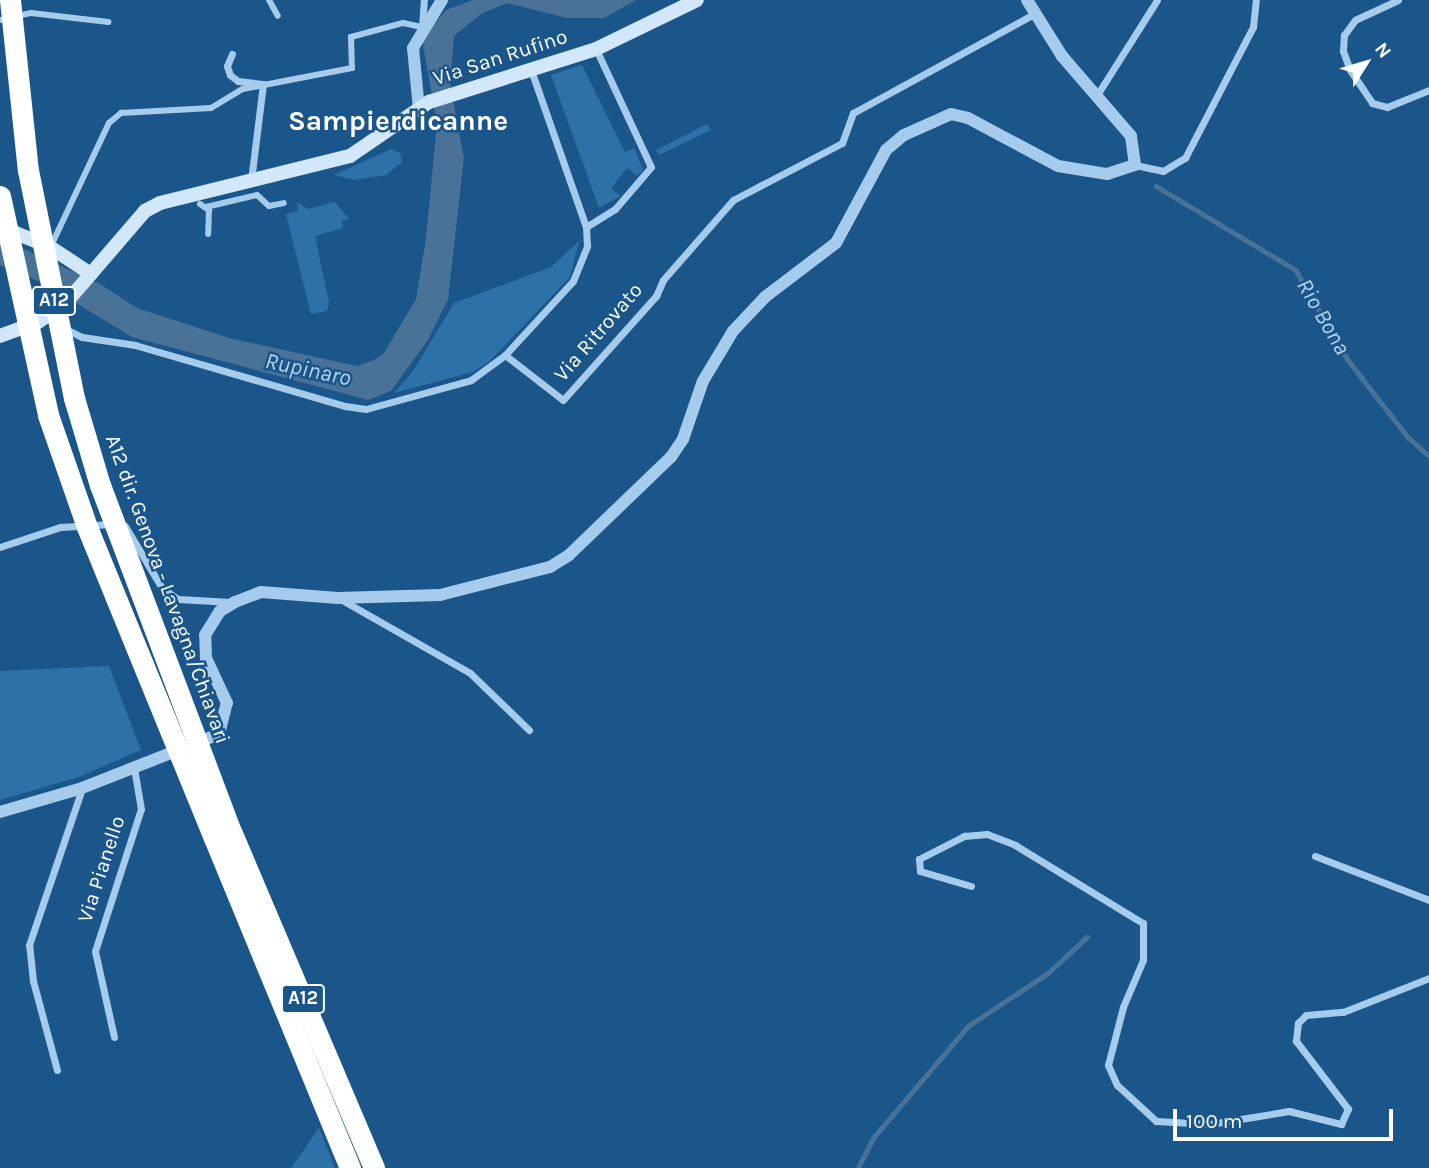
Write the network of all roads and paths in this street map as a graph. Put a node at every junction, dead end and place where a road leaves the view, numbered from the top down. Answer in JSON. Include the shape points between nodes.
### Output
{"nodes":[{"id":1,"x":10,"y":0,"type":"edge"},
{"id":2,"x":269,"y":0,"type":"edge"},
{"id":3,"x":424,"y":0,"type":"edge"},
{"id":4,"x":442,"y":0,"type":"edge"},
{"id":5,"x":697,"y":0,"type":"edge"},
{"id":6,"x":1027,"y":0,"type":"edge"},
{"id":7,"x":1157,"y":0,"type":"edge"},
{"id":8,"x":1256,"y":0,"type":"edge"},
{"id":9,"x":1398,"y":0,"type":"edge"},
{"id":10,"x":1034,"y":14,"type":"junction"},
{"id":11,"x":278,"y":16,"type":"dead end"},
{"id":12,"x":0,"y":20,"type":"edge"},
{"id":13,"x":108,"y":22,"type":"dead end"},
{"id":14,"x":422,"y":27,"type":"junction"},
{"id":15,"x":596,"y":49,"type":"junction"},
{"id":16,"x":232,"y":54,"type":"dead end"},
{"id":17,"x":530,"y":69,"type":"junction"},
{"id":18,"x":263,"y":84,"type":"junction"},
{"id":19,"x":1429,"y":90,"type":"edge"},
{"id":20,"x":1097,"y":95,"type":"junction"},
{"id":21,"x":424,"y":105,"type":"junction"},
{"id":22,"x":1135,"y":165,"type":"junction"},
{"id":23,"x":251,"y":181,"type":"junction"},
{"id":24,"x":0,"y":196,"type":"edge"},
{"id":25,"x":284,"y":203,"type":"dead end"},
{"id":26,"x":0,"y":227,"type":"edge"},
{"id":27,"x":586,"y":227,"type":"junction"},
{"id":28,"x":208,"y":234,"type":"dead end"},
{"id":29,"x":50,"y":247,"type":"junction"},
{"id":30,"x":91,"y":274,"type":"junction"},
{"id":31,"x":44,"y":319,"type":"junction"},
{"id":32,"x":0,"y":336,"type":"edge"},
{"id":33,"x":505,"y":355,"type":"junction"},
{"id":34,"x":0,"y":547,"type":"edge"},
{"id":35,"x":338,"y":598,"type":"junction"},
{"id":36,"x":235,"y":602,"type":"junction"},
{"id":37,"x":529,"y":730,"type":"dead end"},
{"id":38,"x":134,"y":768,"type":"junction"},
{"id":39,"x":82,"y":788,"type":"junction"},
{"id":40,"x":0,"y":811,"type":"edge"},
{"id":41,"x":222,"y":835,"type":"junction"},
{"id":42,"x":1315,"y":856,"type":"dead end"},
{"id":43,"x":971,"y":886,"type":"dead end"},
{"id":44,"x":1429,"y":900,"type":"edge"},
{"id":45,"x":1429,"y":978,"type":"edge"},
{"id":46,"x":114,"y":1037,"type":"dead end"},
{"id":47,"x":57,"y":1070,"type":"dead end"},
{"id":48,"x":350,"y":1168,"type":"edge"},
{"id":49,"x":374,"y":1168,"type":"edge"}],
"edges":[{"from":1,"to":41,"type":"highway","name":"A12 dir. Genova - Lavagna/Chiavari","number":"A12","bridge":true,"via":[[28,170],[74,398]]},
{"from":2,"to":11,"type":"street"},
{"from":3,"to":14,"type":"street"},
{"from":4,"to":14,"type":"street"},
{"from":5,"to":15,"type":"main road","name":"Via San Rufino"},
{"from":6,"to":10,"type":"street"},
{"from":7,"to":20,"type":"street"},
{"from":8,"to":22,"type":"street","via":[[1253,27],[1185,158],[1163,171]]},
{"from":9,"to":19,"type":"street","via":[[1355,20],[1345,35],[1343,51],[1372,103],[1387,107]]},
{"from":10,"to":20,"type":"street","via":[[1062,56]]},
{"from":10,"to":33,"type":"street","name":"Via Ritrovato","via":[[853,113],[842,142],[733,200],[663,280],[656,296],[563,400]]},
{"from":12,"to":13,"type":"street","via":[[31,13]]},
{"from":14,"to":18,"type":"street","via":[[403,23],[351,37],[352,68]]},
{"from":14,"to":21,"type":"street","via":[[413,48]]},
{"from":15,"to":17,"type":"main road","name":"Via San Rufino"},
{"from":15,"to":27,"type":"street","name":"Via San Rufino","via":[[651,167],[615,209]]},
{"from":16,"to":18,"type":"street","via":[[227,66],[230,75],[238,81]]},
{"from":17,"to":21,"type":"main road","name":"Via San Rufino"},
{"from":17,"to":27,"type":"street"},
{"from":18,"to":23,"type":"street"},
{"from":18,"to":29,"type":"street","via":[[211,108],[121,113],[109,123]]},
{"from":20,"to":22,"type":"street","via":[[1131,136]]},
{"from":21,"to":23,"type":"main road","name":"Via San Rufino","via":[[350,156]]},
{"from":22,"to":35,"type":"street","via":[[1107,174],[1058,166],[968,118],[951,114],[904,135],[886,150],[836,243],[765,297],[733,331],[703,381],[683,439],[671,457],[569,555],[550,567],[440,595]]},
{"from":23,"to":30,"type":"main road","name":"Via San Rufino","via":[[160,203],[145,211]]},
{"from":24,"to":41,"type":"highway","number":"A12","bridge":true,"via":[[48,415],[88,527]]},
{"from":25,"to":28,"type":"street","via":[[269,206],[257,195],[203,206]]},
{"from":26,"to":29,"type":"main road"},
{"from":27,"to":33,"type":"street","via":[[587,246],[573,281]]},
{"from":29,"to":30,"type":"main road"},
{"from":30,"to":31,"type":"main road","name":"Via San Rufino","via":[[65,304]]},
{"from":31,"to":32,"type":"main road","name":"Via San Rufino"},
{"from":31,"to":33,"type":"street","via":[[82,337],[135,345],[292,393],[366,409],[471,380]]},
{"from":34,"to":36,"type":"street","via":[[60,527],[123,523],[162,588],[178,599]]},
{"from":35,"to":36,"type":"street","via":[[261,592]]},
{"from":35,"to":37,"type":"street","via":[[470,673]]},
{"from":36,"to":38,"type":"street","via":[[215,617],[205,635],[206,658],[227,703],[219,734]]},
{"from":38,"to":39,"type":"street"},
{"from":38,"to":46,"type":"street","name":"Via Pianello","via":[[141,809],[95,951]]},
{"from":39,"to":40,"type":"street"},
{"from":39,"to":47,"type":"street","name":"Via Pianello","via":[[29,945],[33,981]]},
{"from":41,"to":48,"type":"highway","number":"A12"},
{"from":41,"to":49,"type":"highway","name":"A12 dir. Genova - Lavagna/Chiavari","number":"A12"},
{"from":42,"to":44,"type":"street"},
{"from":43,"to":45,"type":"street","via":[[920,871],[919,859],[964,836],[987,834],[1026,852],[1143,923],[1143,960],[1123,1007],[1108,1065],[1117,1084],[1156,1121],[1210,1124],[1289,1111],[1341,1124],[1348,1110],[1296,1041],[1298,1023],[1307,1015],[1343,1012]]}]}
